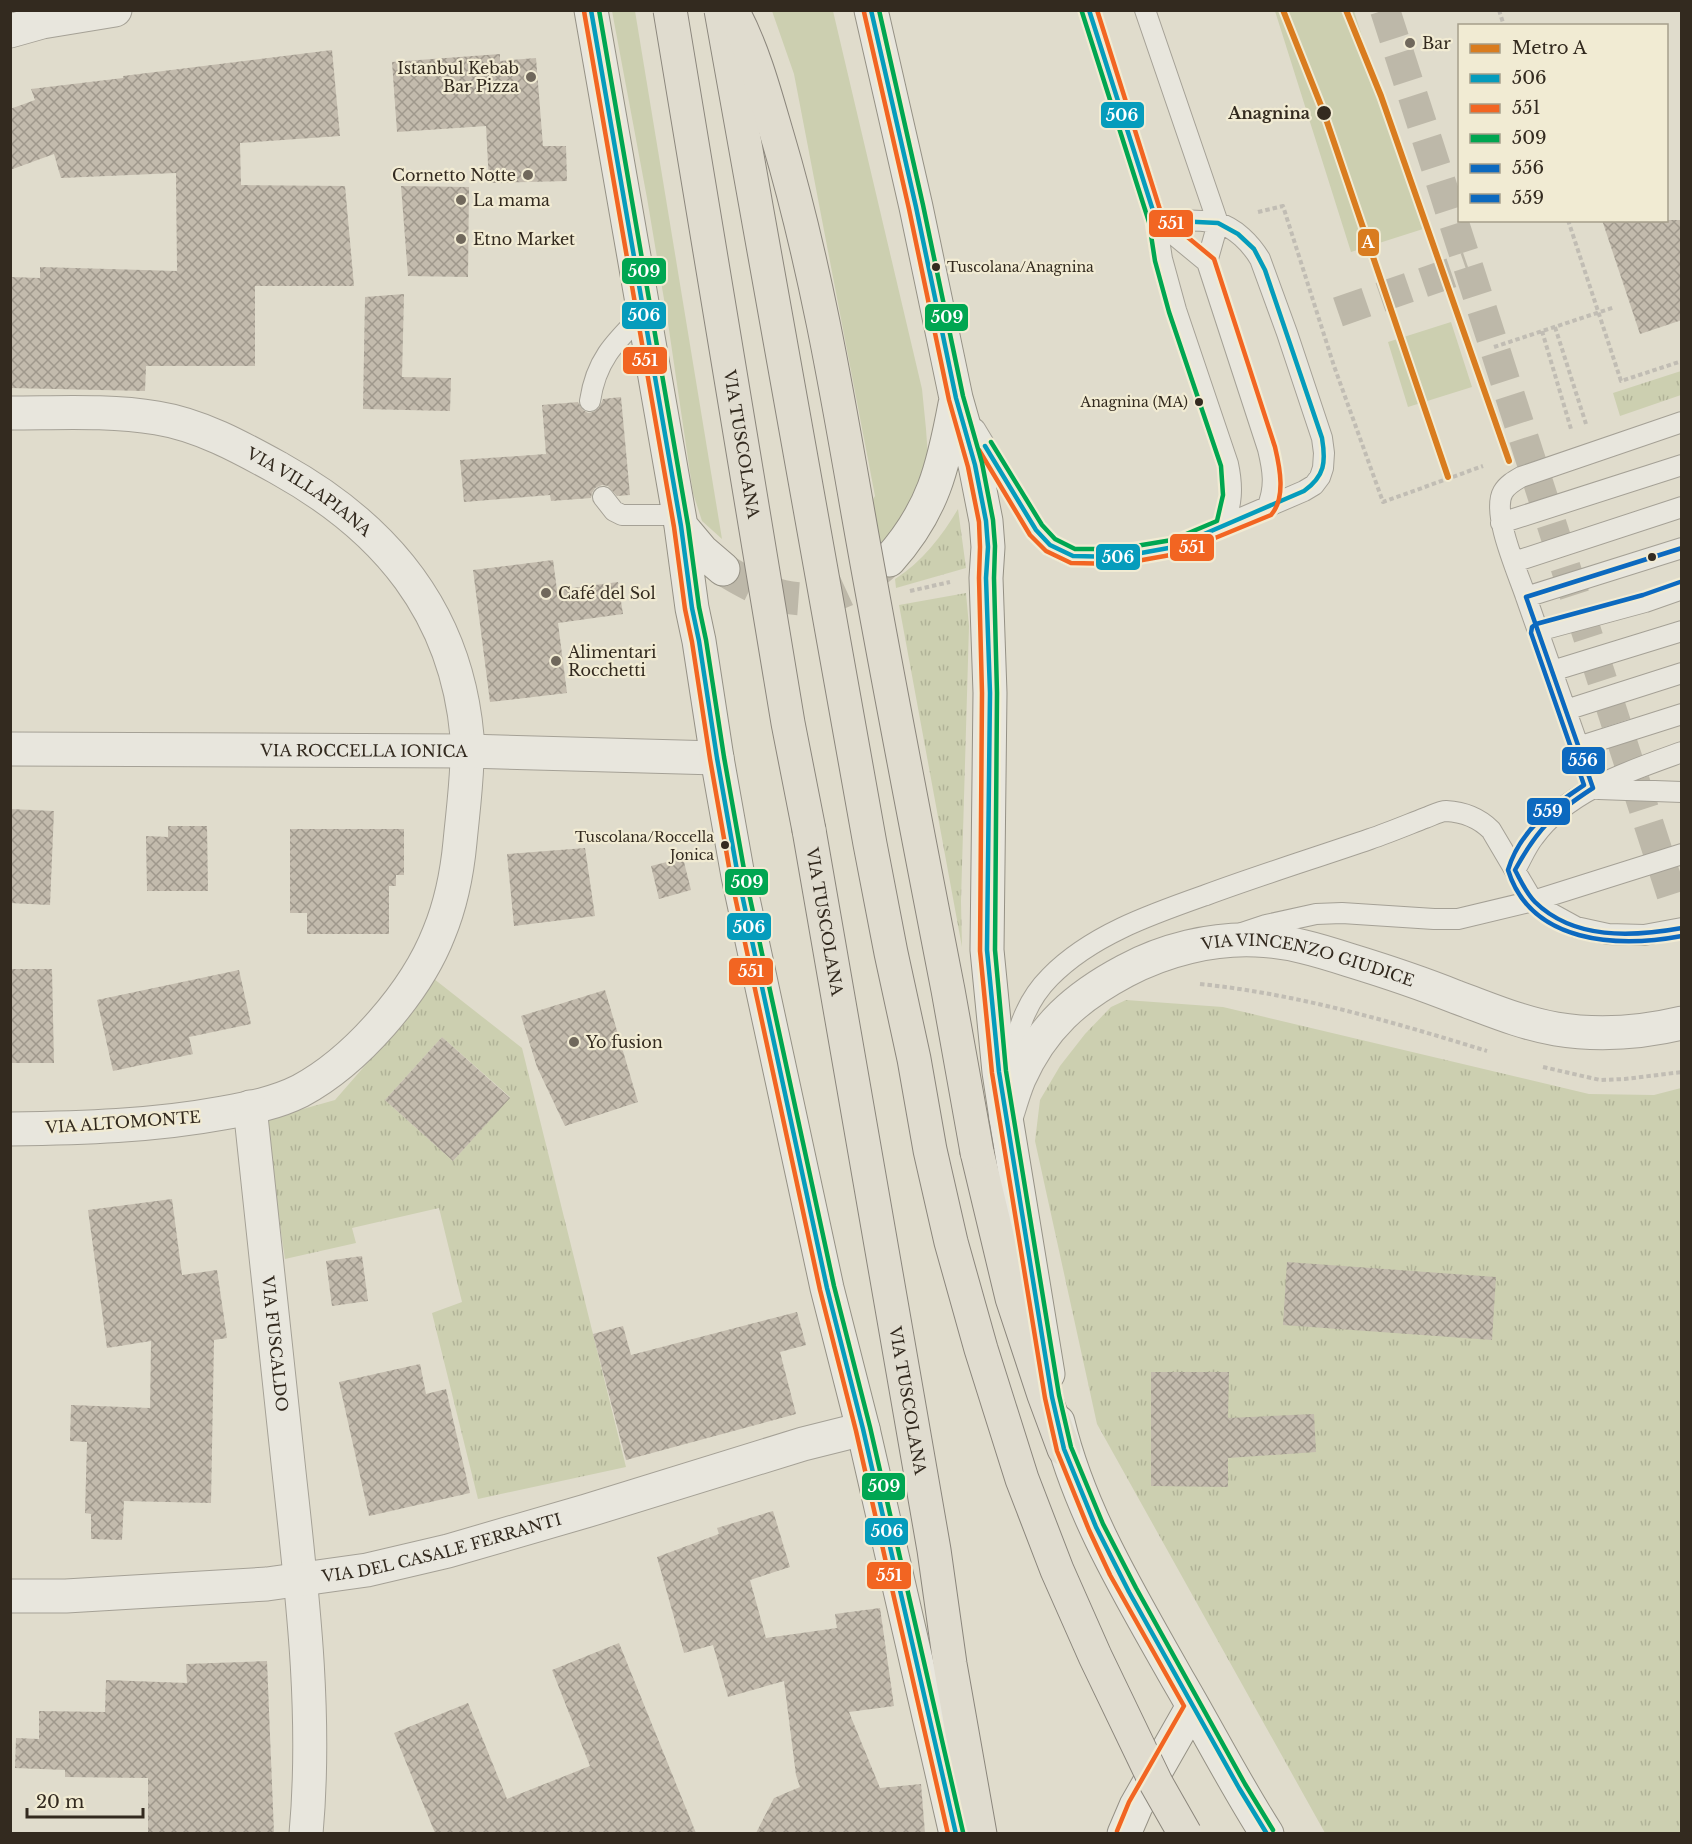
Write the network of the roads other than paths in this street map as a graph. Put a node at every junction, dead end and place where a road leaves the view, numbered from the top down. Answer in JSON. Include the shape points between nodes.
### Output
{"nodes":[{"id":1,"x":115,"y":10,"type":"edge"},
{"id":2,"x":591,"y":10,"type":"edge"},
{"id":3,"x":670,"y":10,"type":"edge"},
{"id":4,"x":721,"y":10,"type":"edge"},
{"id":5,"x":733,"y":10,"type":"edge"},
{"id":6,"x":871,"y":10,"type":"edge"},
{"id":7,"x":1089,"y":10,"type":"edge"},
{"id":8,"x":1145,"y":10,"type":"edge"},
{"id":9,"x":10,"y":32,"type":"edge"},
{"id":10,"x":1156,"y":220,"type":"junction"},
{"id":11,"x":1218,"y":223,"type":"junction"},
{"id":12,"x":1207,"y":262,"type":"junction"},
{"id":13,"x":643,"y":314,"type":"junction"},
{"id":14,"x":956,"y":398,"type":"junction"},
{"id":15,"x":590,"y":400,"type":"dead end"},
{"id":16,"x":10,"y":413,"type":"edge"},
{"id":17,"x":1682,"y":422,"type":"edge"},
{"id":18,"x":1682,"y":465,"type":"edge"},
{"id":19,"x":603,"y":497,"type":"dead end"},
{"id":20,"x":1682,"y":507,"type":"edge"},
{"id":21,"x":1267,"y":508,"type":"junction"},
{"id":22,"x":680,"y":520,"type":"junction"},
{"id":23,"x":1501,"y":523,"type":"junction"},
{"id":24,"x":1223,"y":527,"type":"junction"},
{"id":25,"x":1682,"y":548,"type":"edge"},
{"id":26,"x":889,"y":560,"type":"tunnel mouth"},
{"id":27,"x":1514,"y":562,"type":"junction"},
{"id":28,"x":723,"y":569,"type":"tunnel mouth"},
{"id":29,"x":1682,"y":589,"type":"edge"},
{"id":30,"x":1526,"y":597,"type":"junction"},
{"id":31,"x":1682,"y":631,"type":"edge"},
{"id":32,"x":1538,"y":632,"type":"junction"},
{"id":33,"x":1552,"y":671,"type":"junction"},
{"id":34,"x":1682,"y":673,"type":"edge"},
{"id":35,"x":1566,"y":710,"type":"junction"},
{"id":36,"x":1682,"y":714,"type":"edge"},
{"id":37,"x":1578,"y":747,"type":"junction"},
{"id":38,"x":10,"y":750,"type":"edge"},
{"id":39,"x":467,"y":751,"type":"junction"},
{"id":40,"x":1682,"y":752,"type":"edge"},
{"id":41,"x":717,"y":758,"type":"junction"},
{"id":42,"x":1593,"y":788,"type":"junction"},
{"id":43,"x":1682,"y":792,"type":"edge"},
{"id":44,"x":1682,"y":854,"type":"edge"},
{"id":45,"x":1515,"y":870,"type":"junction"},
{"id":46,"x":1533,"y":901,"type":"junction"},
{"id":47,"x":1682,"y":928,"type":"edge"},
{"id":48,"x":1220,"y":941,"type":"junction"},
{"id":49,"x":1682,"y":1023,"type":"edge"},
{"id":50,"x":250,"y":1107,"type":"junction"},
{"id":51,"x":1006,"y":1118,"type":"junction"},
{"id":52,"x":10,"y":1129,"type":"edge"},
{"id":53,"x":863,"y":1429,"type":"junction"},
{"id":54,"x":1064,"y":1449,"type":"junction"},
{"id":55,"x":301,"y":1580,"type":"junction"},
{"id":56,"x":10,"y":1596,"type":"edge"},
{"id":57,"x":1193,"y":1706,"type":"junction"},
{"id":58,"x":306,"y":1833,"type":"edge"},
{"id":59,"x":956,"y":1833,"type":"edge"},
{"id":60,"x":980,"y":1833,"type":"edge"},
{"id":61,"x":1124,"y":1833,"type":"edge"},
{"id":62,"x":1185,"y":1833,"type":"edge"},
{"id":63,"x":1267,"y":1833,"type":"edge"}],
"edges":[{"from":1,"to":9,"type":"street","via":[[42,22]]},
{"from":2,"to":13,"type":"street"},
{"from":3,"to":60,"type":"main road","name":"VIA TUSCOLANA","bridge":true,"via":[[788,723]]},
{"from":4,"to":62,"type":"main road","bridge":true,"via":[[870,844],[951,1242],[1022,1479],[1057,1570],[1156,1783]]},
{"from":5,"to":54,"type":"main road","bridge":true,"via":[[760,77],[789,174],[828,346],[977,1152],[1012,1298]]},
{"from":6,"to":14,"type":"street"},
{"from":7,"to":10,"type":"lane"},
{"from":8,"to":11,"type":"lane"},
{"from":10,"to":11,"type":"lane"},
{"from":10,"to":12,"type":"lane"},
{"from":10,"to":24,"type":"lane","via":[[1167,279],[1230,474],[1232,500]]},
{"from":11,"to":12,"type":"lane"},
{"from":11,"to":21,"type":"lane","via":[[1246,241],[1263,264],[1323,445],[1323,468],[1314,485]]},
{"from":12,"to":21,"type":"lane","via":[[1268,449],[1274,485]]},
{"from":13,"to":15,"type":"lane","via":[[601,362]]},
{"from":13,"to":22,"type":"street"},
{"from":14,"to":24,"type":"lane","via":[[1036,530],[1050,545],[1073,556],[1119,557],[1174,547]]},
{"from":14,"to":26,"type":"street","via":[[948,443],[932,495],[915,529]]},
{"from":14,"to":51,"type":"street","via":[[975,465],[988,547],[987,950]]},
{"from":16,"to":39,"type":"street","name":"VIA VILLAPIANA","via":[[105,413],[181,423],[252,454],[337,506],[399,564],[436,619],[458,680]]},
{"from":17,"to":23,"type":"lane","via":[[1521,477],[1502,493]]},
{"from":18,"to":23,"type":"lane"},
{"from":19,"to":22,"type":"lane","via":[[622,515]]},
{"from":20,"to":27,"type":"lane"},
{"from":21,"to":24,"type":"lane"},
{"from":22,"to":28,"type":"street","via":[[702,551]]},
{"from":22,"to":41,"type":"street"},
{"from":23,"to":27,"type":"lane"},
{"from":25,"to":30,"type":"lane"},
{"from":27,"to":30,"type":"lane"},
{"from":29,"to":32,"type":"lane"},
{"from":30,"to":32,"type":"lane"},
{"from":31,"to":33,"type":"lane"},
{"from":32,"to":33,"type":"lane"},
{"from":33,"to":35,"type":"lane"},
{"from":34,"to":35,"type":"lane"},
{"from":35,"to":37,"type":"lane"},
{"from":36,"to":37,"type":"lane"},
{"from":37,"to":42,"type":"lane"},
{"from":38,"to":39,"type":"street","name":"VIA ROCCELLA IONICA"},
{"from":39,"to":41,"type":"street","name":"VIA ROCCELLA IONICA"},
{"from":39,"to":50,"type":"street","name":"VIA ALTOMONTE","via":[[453,892],[431,951],[388,1015],[355,1052],[298,1092]]},
{"from":40,"to":42,"type":"lane"},
{"from":41,"to":53,"type":"street","via":[[738,876],[827,1288]]},
{"from":42,"to":43,"type":"lane"},
{"from":42,"to":45,"type":"lane","via":[[1553,816],[1533,837]]},
{"from":44,"to":46,"type":"lane"},
{"from":45,"to":46,"type":"lane"},
{"from":45,"to":51,"type":"lane","via":[[1482,821],[1444,811],[1155,913],[1094,943],[1050,976],[1033,997],[1021,1020],[1013,1054]]},
{"from":46,"to":47,"type":"lane","via":[[1576,927],[1594,932],[1644,935]]},
{"from":46,"to":48,"type":"lane","via":[[1458,919],[1316,914]]},
{"from":48,"to":49,"type":"street","name":"VIA VINCENZO GIUDICE","via":[[1256,940],[1317,950],[1507,1016],[1553,1028],[1612,1034]]},
{"from":48,"to":51,"type":"street","name":"VIA VINCENZO GIUDICE","via":[[1161,955],[1082,996],[1056,1020],[1037,1047],[1019,1079]]},
{"from":50,"to":52,"type":"street","name":"VIA ALTOMONTE","via":[[136,1124]]},
{"from":50,"to":55,"type":"street","name":"VIA FUSCALDO"},
{"from":51,"to":54,"type":"street"},
{"from":53,"to":55,"type":"street","name":"VIA DEL CASALE FERRANTI","via":[[448,1551]]},
{"from":53,"to":59,"type":"street"},
{"from":54,"to":57,"type":"street","via":[[1118,1571]]},
{"from":55,"to":56,"type":"street","name":"VIA DEL CASALE FERRANTI"},
{"from":55,"to":58,"type":"street","name":"VIA FUSCALDO","via":[[310,1712]]},
{"from":57,"to":61,"type":"street"},
{"from":57,"to":63,"type":"street"}]}
